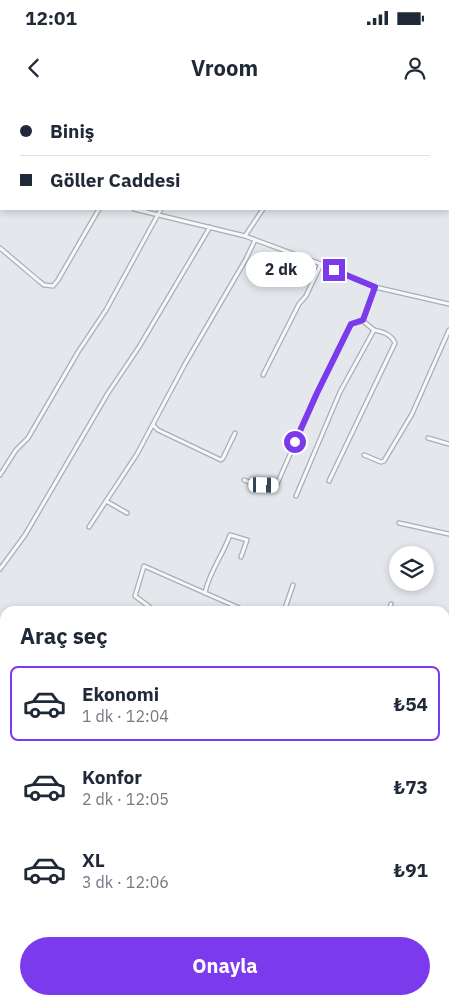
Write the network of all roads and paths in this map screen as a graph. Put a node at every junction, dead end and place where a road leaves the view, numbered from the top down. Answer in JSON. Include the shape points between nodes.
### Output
{"nodes":[{"id":1,"x":98,"y":210,"type":"edge"},
{"id":2,"x":139,"y":210,"type":"edge"},
{"id":3,"x":160,"y":210,"type":"edge"},
{"id":4,"x":261,"y":210,"type":"edge"},
{"id":5,"x":158,"y":214,"type":"junction"},
{"id":6,"x":210,"y":227,"type":"junction"},
{"id":7,"x":245,"y":236,"type":"junction"},
{"id":8,"x":255,"y":240,"type":"junction"},
{"id":9,"x":0,"y":248,"type":"edge"},
{"id":10,"x":321,"y":264,"type":"junction"},
{"id":11,"x":375,"y":287,"type":"junction"},
{"id":12,"x":449,"y":304,"type":"edge"},
{"id":13,"x":363,"y":320,"type":"junction"},
{"id":14,"x":374,"y":330,"type":"junction"},
{"id":15,"x":449,"y":330,"type":"edge"},
{"id":16,"x":263,"y":375,"type":"dead end"},
{"id":17,"x":153,"y":424,"type":"junction"},
{"id":18,"x":235,"y":433,"type":"dead end"},
{"id":19,"x":428,"y":438,"type":"dead end"},
{"id":20,"x":449,"y":444,"type":"edge"},
{"id":21,"x":364,"y":455,"type":"dead end"},
{"id":22,"x":0,"y":475,"type":"edge"},
{"id":23,"x":244,"y":480,"type":"dead end"},
{"id":24,"x":330,"y":481,"type":"dead end"},
{"id":25,"x":296,"y":496,"type":"dead end"},
{"id":26,"x":106,"y":501,"type":"junction"},
{"id":27,"x":127,"y":513,"type":"dead end"},
{"id":28,"x":399,"y":523,"type":"dead end"},
{"id":29,"x":89,"y":527,"type":"dead end"},
{"id":30,"x":449,"y":534,"type":"edge"},
{"id":31,"x":241,"y":557,"type":"dead end"},
{"id":32,"x":0,"y":569,"type":"edge"},
{"id":33,"x":293,"y":586,"type":"dead end"},
{"id":34,"x":205,"y":593,"type":"junction"},
{"id":35,"x":148,"y":606,"type":"edge"},
{"id":36,"x":235,"y":606,"type":"edge"},
{"id":37,"x":286,"y":606,"type":"edge"}],
"edges":[{"from":1,"to":9,"type":"street","via":[[53,286],[44,285]]},
{"from":2,"to":5,"type":"street"},
{"from":3,"to":5,"type":"street"},
{"from":4,"to":7,"type":"street"},
{"from":5,"to":6,"type":"street"},
{"from":5,"to":22,"type":"street","via":[[106,310],[28,438]]},
{"from":6,"to":7,"type":"street"},
{"from":6,"to":32,"type":"street","via":[[25,535]]},
{"from":7,"to":8,"type":"street"},
{"from":8,"to":10,"type":"street"},
{"from":8,"to":17,"type":"street"},
{"from":10,"to":11,"type":"street"},
{"from":10,"to":16,"type":"street"},
{"from":11,"to":12,"type":"street"},
{"from":11,"to":13,"type":"street"},
{"from":13,"to":14,"type":"street"},
{"from":13,"to":23,"type":"street","via":[[351,324],[277,484],[254,484]]},
{"from":14,"to":24,"type":"street","via":[[388,334],[395,343]]},
{"from":14,"to":25,"type":"street","via":[[340,392]]},
{"from":15,"to":21,"type":"street","via":[[393,449],[381,462]]},
{"from":17,"to":18,"type":"street","via":[[158,430],[221,460]]},
{"from":17,"to":26,"type":"street"},
{"from":19,"to":20,"type":"street"},
{"from":26,"to":27,"type":"street"},
{"from":26,"to":29,"type":"street"},
{"from":28,"to":30,"type":"street"},
{"from":31,"to":34,"type":"street","via":[[246,540],[230,535],[208,579]]},
{"from":33,"to":37,"type":"street"},
{"from":34,"to":35,"type":"street","via":[[144,566],[135,596]]},
{"from":34,"to":36,"type":"street"}]}
